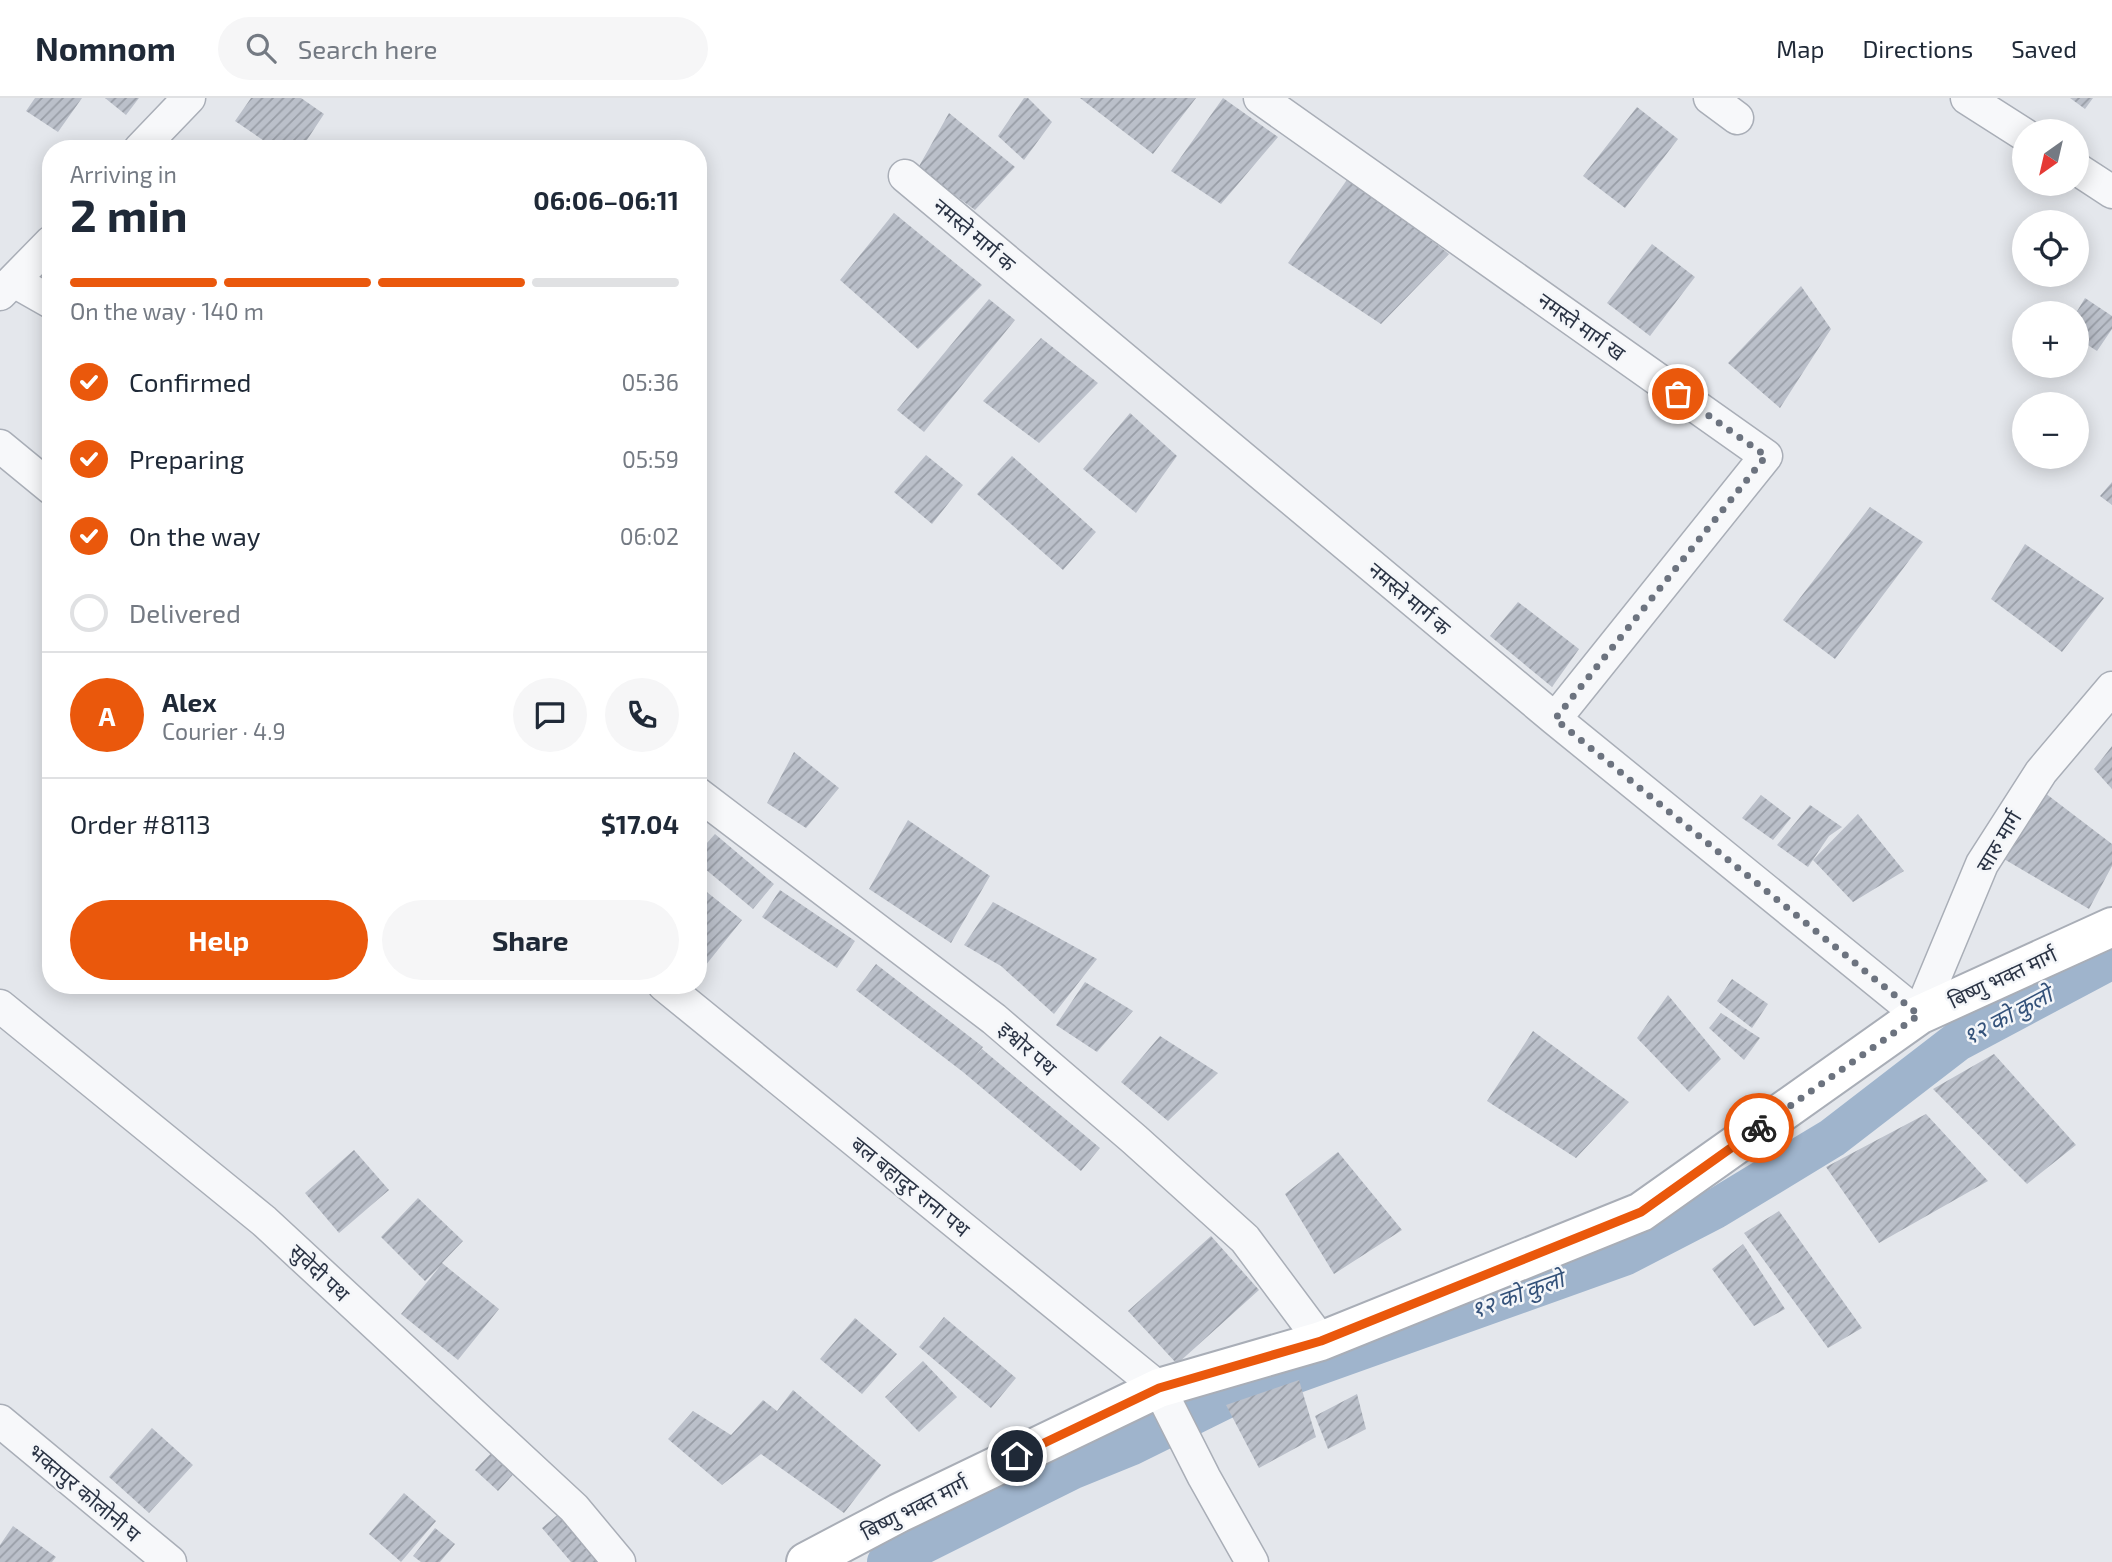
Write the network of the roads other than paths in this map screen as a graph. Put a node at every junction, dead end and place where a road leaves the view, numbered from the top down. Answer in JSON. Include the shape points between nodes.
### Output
{"nodes":[{"id":1,"x":189,"y":98,"type":"edge"},
{"id":2,"x":1260,"y":98,"type":"edge"},
{"id":3,"x":1710,"y":98,"type":"edge"},
{"id":4,"x":1967,"y":98,"type":"edge"},
{"id":5,"x":1737,"y":118,"type":"dead end"},
{"id":6,"x":2012,"y":127,"type":"edge"},
{"id":7,"x":149,"y":140,"type":"edge"},
{"id":8,"x":905,"y":176,"type":"dead end"},
{"id":9,"x":2090,"y":178,"type":"edge"},
{"id":10,"x":2112,"y":192,"type":"edge"},
{"id":11,"x":42,"y":251,"type":"edge"},
{"id":12,"x":7,"y":287,"type":"edge"},
{"id":13,"x":42,"y":299,"type":"edge"},
{"id":14,"x":0,"y":446,"type":"edge"},
{"id":15,"x":42,"y":481,"type":"edge"},
{"id":16,"x":2112,"y":688,"type":"edge"},
{"id":17,"x":1555,"y":719,"type":"junction"},
{"id":18,"x":707,"y":801,"type":"edge"},
{"id":19,"x":2112,"y":927,"type":"edge"},
{"id":20,"x":675,"y":994,"type":"edge"},
{"id":21,"x":0,"y":1006,"type":"edge"},
{"id":22,"x":1919,"y":1015,"type":"junction"},
{"id":23,"x":1321,"y":1341,"type":"junction"},
{"id":24,"x":1159,"y":1388,"type":"junction"},
{"id":25,"x":0,"y":1421,"type":"edge"},
{"id":26,"x":170,"y":1562,"type":"edge"},
{"id":27,"x":619,"y":1562,"type":"edge"},
{"id":28,"x":807,"y":1562,"type":"edge"},
{"id":29,"x":1252,"y":1562,"type":"edge"}],
"edges":[{"from":1,"to":7,"type":"street"},
{"from":2,"to":17,"type":"street","name":"नमस्ते मार्ग ख","via":[[1766,456]]},
{"from":3,"to":5,"type":"street"},
{"from":4,"to":6,"type":"street"},
{"from":8,"to":17,"type":"street","name":"नमस्ते मार्ग क"},
{"from":9,"to":10,"type":"street"},
{"from":11,"to":12,"type":"street"},
{"from":12,"to":13,"type":"street"},
{"from":14,"to":15,"type":"street"},
{"from":16,"to":22,"type":"street","name":"सारु मार्ग","via":[[2041,772],[1982,864]]},
{"from":17,"to":22,"type":"street","name":"नमस्ते मार्ग क"},
{"from":18,"to":23,"type":"street","name":"इश्वोर पथ","via":[[994,1019],[1134,1139],[1244,1239]]},
{"from":19,"to":22,"type":"street","name":"बिष्णु भक्त मार्ग"},
{"from":20,"to":24,"type":"street","name":"बल बहादुर राना पथ"},
{"from":21,"to":27,"type":"street","name":"सुवेदी पथ","via":[[264,1221],[575,1508]]},
{"from":22,"to":23,"type":"street","name":"बिष्णु भक्त मार्ग","via":[[1641,1212]]},
{"from":23,"to":24,"type":"street","name":"बिष्णु भक्त मार्ग"},
{"from":24,"to":28,"type":"street","name":"बिष्णु भक्त मार्ग"},
{"from":24,"to":29,"type":"street"},
{"from":25,"to":26,"type":"street","name":"भक्तपुर कोलोनी घ"}]}
